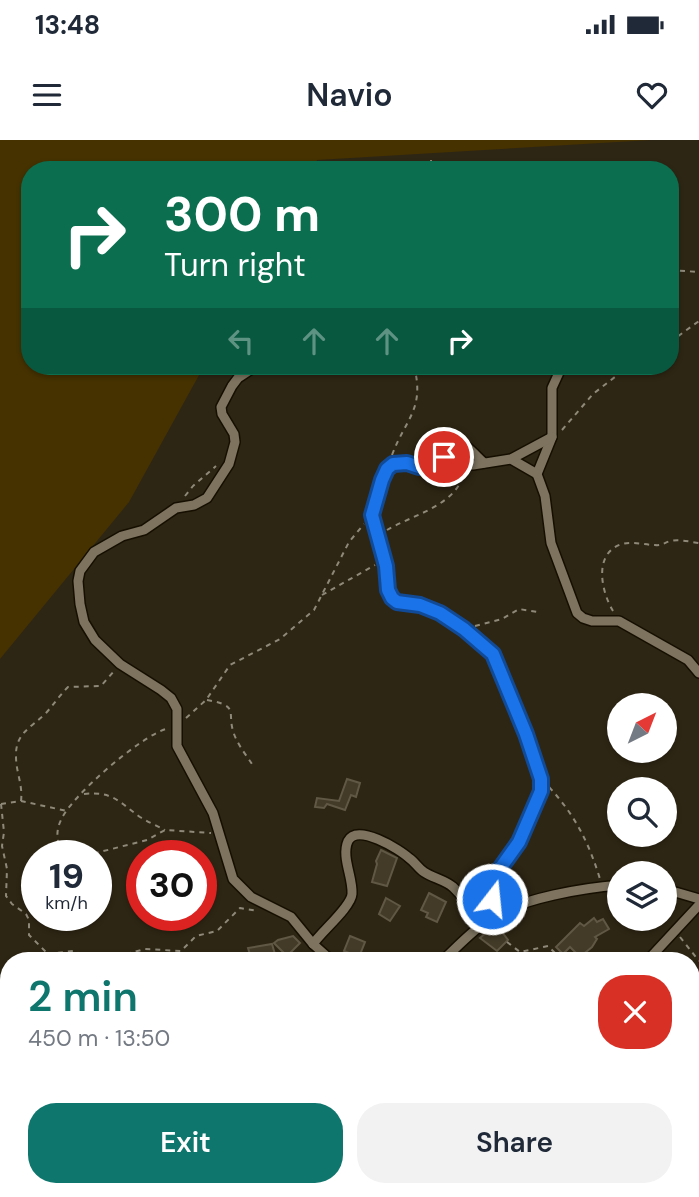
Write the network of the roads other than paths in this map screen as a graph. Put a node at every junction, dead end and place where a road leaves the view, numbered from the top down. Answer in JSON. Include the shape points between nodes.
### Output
{"nodes":[{"id":1,"x":245,"y":375,"type":"edge"},
{"id":2,"x":558,"y":375,"type":"edge"},
{"id":3,"x":552,"y":436,"type":"junction"},
{"id":4,"x":432,"y":458,"type":"junction"},
{"id":5,"x":511,"y":459,"type":"junction"},
{"id":6,"x":484,"y":463,"type":"junction"},
{"id":7,"x":537,"y":474,"type":"junction"},
{"id":8,"x":699,"y":673,"type":"edge"},
{"id":9,"x":607,"y":886,"type":"edge"},
{"id":10,"x":677,"y":893,"type":"edge"},
{"id":11,"x":699,"y":899,"type":"edge"},
{"id":12,"x":699,"y":905,"type":"edge"},
{"id":13,"x":489,"y":920,"type":"junction"},
{"id":14,"x":313,"y":944,"type":"junction"},
{"id":15,"x":322,"y":952,"type":"edge"},
{"id":16,"x":452,"y":952,"type":"edge"},
{"id":17,"x":656,"y":952,"type":"edge"}],
"edges":[{"from":1,"to":14,"type":"street","via":[[232,386],[221,407],[235,442],[233,455],[207,498],[176,508],[144,530],[94,552],[78,581],[84,622],[95,640],[120,664],[170,698],[177,709],[177,746],[213,813],[233,879],[244,892],[296,921]]},
{"from":2,"to":3,"type":"street","via":[[552,388]]},
{"from":3,"to":5,"type":"street"},
{"from":3,"to":7,"type":"street"},
{"from":4,"to":6,"type":"street","via":[[466,465]]},
{"from":4,"to":6,"type":"street","via":[[445,442],[459,442]]},
{"from":4,"to":13,"type":"street","via":[[424,466],[393,464],[375,499],[372,515],[388,590],[397,602],[440,613],[493,654],[541,779],[541,791],[519,842],[497,873]]},
{"from":5,"to":6,"type":"street"},
{"from":5,"to":7,"type":"street"},
{"from":7,"to":8,"type":"street","via":[[551,543],[577,612],[592,621],[619,621],[688,660]]},
{"from":9,"to":13,"type":"street","via":[[532,901]]},
{"from":10,"to":11,"type":"street"},
{"from":12,"to":17,"type":"street"},
{"from":13,"to":14,"type":"street","via":[[453,887],[377,839],[360,834],[348,841],[346,852],[352,896]]},
{"from":13,"to":16,"type":"street"},
{"from":14,"to":15,"type":"street"}]}
